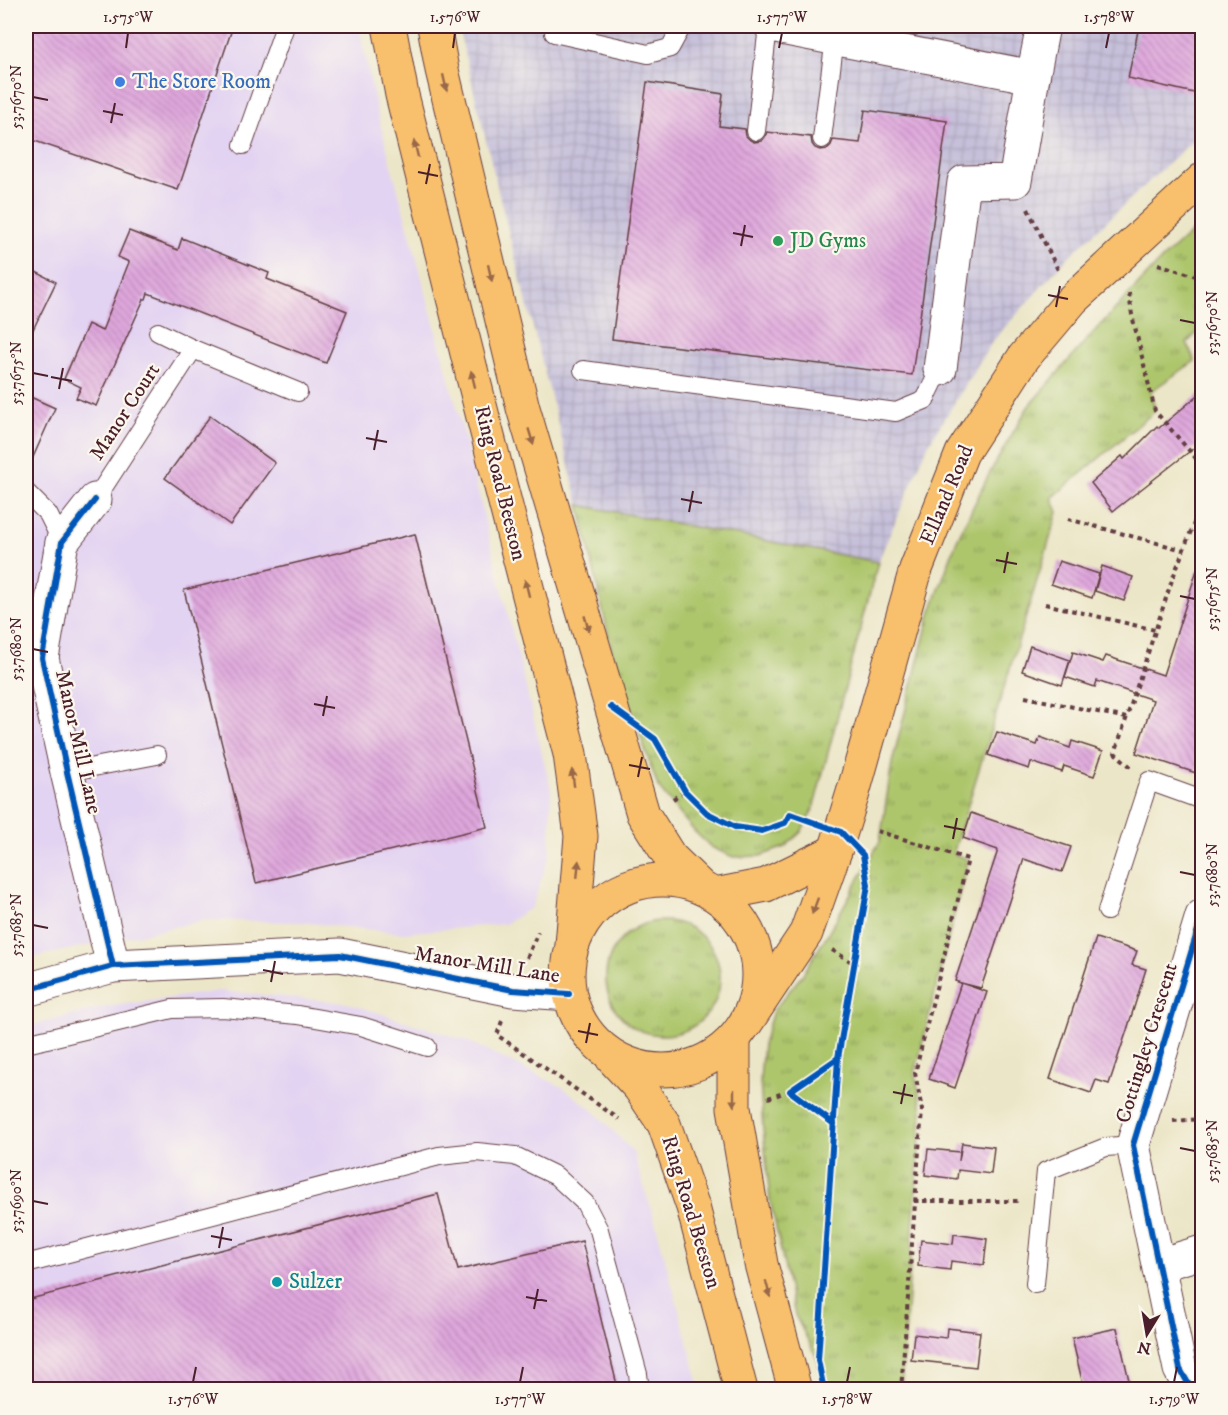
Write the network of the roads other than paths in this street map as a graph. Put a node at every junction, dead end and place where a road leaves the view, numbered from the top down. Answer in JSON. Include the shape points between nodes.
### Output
{"nodes":[{"id":1,"x":285,"y":26,"type":"edge"},
{"id":2,"x":389,"y":26,"type":"edge"},
{"id":3,"x":434,"y":26,"type":"edge"},
{"id":4,"x":682,"y":26,"type":"edge"},
{"id":5,"x":770,"y":26,"type":"edge"},
{"id":6,"x":1043,"y":26,"type":"edge"},
{"id":7,"x":554,"y":33,"type":"dead end"},
{"id":8,"x":835,"y":38,"type":"junction"},
{"id":9,"x":1033,"y":77,"type":"junction"},
{"id":10,"x":756,"y":131,"type":"dead end"},
{"id":11,"x":822,"y":139,"type":"dead end"},
{"id":12,"x":243,"y":145,"type":"dead end"},
{"id":13,"x":1203,"y":180,"type":"edge"},
{"id":14,"x":158,"y":332,"type":"dead end"},
{"id":15,"x":193,"y":349,"type":"junction"},
{"id":16,"x":940,"y":369,"type":"joint"},
{"id":17,"x":583,"y":370,"type":"dead end"},
{"id":18,"x":298,"y":392,"type":"dead end"},
{"id":19,"x":26,"y":492,"type":"edge"},
{"id":20,"x":95,"y":500,"type":"joint"},
{"id":21,"x":62,"y":542,"type":"junction"},
{"id":22,"x":37,"y":679,"type":"edge"},
{"id":23,"x":157,"y":755,"type":"dead end"},
{"id":24,"x":67,"y":772,"type":"junction"},
{"id":25,"x":1203,"y":800,"type":"edge"},
{"id":26,"x":835,"y":851,"type":"junction"},
{"id":27,"x":708,"y":891,"type":"junction"},
{"id":28,"x":1107,"y":911,"type":"dead end"},
{"id":29,"x":1203,"y":916,"type":"edge"},
{"id":30,"x":572,"y":945,"type":"junction"},
{"id":31,"x":113,"y":966,"type":"junction"},
{"id":32,"x":26,"y":990,"type":"edge"},
{"id":33,"x":569,"y":994,"type":"junction"},
{"id":34,"x":740,"y":1031,"type":"junction"},
{"id":35,"x":26,"y":1044,"type":"edge"},
{"id":36,"x":427,"y":1047,"type":"dead end"},
{"id":37,"x":606,"y":1052,"type":"junction"},
{"id":38,"x":1133,"y":1145,"type":"junction"},
{"id":39,"x":1203,"y":1252,"type":"edge"},
{"id":40,"x":26,"y":1264,"type":"edge"},
{"id":41,"x":1159,"y":1265,"type":"junction"},
{"id":42,"x":1035,"y":1284,"type":"dead end"},
{"id":43,"x":640,"y":1389,"type":"edge"},
{"id":44,"x":741,"y":1389,"type":"edge"},
{"id":45,"x":795,"y":1389,"type":"edge"},
{"id":46,"x":1192,"y":1389,"type":"edge"}],
"edges":[{"from":1,"to":12,"type":"lane"},
{"from":30,"to":2,"type":"main road","name":"Ring Road Beeston","one_way":true,"via":[[581,836],[570,754],[402,95]]},
{"from":3,"to":27,"type":"main road","name":"Ring Road Beeston","one_way":true,"via":[[522,408],[643,814],[670,857]]},
{"from":4,"to":7,"type":"lane","via":[[670,48],[648,54]]},
{"from":5,"to":8,"type":"street"},
{"from":5,"to":10,"type":"lane"},
{"from":6,"to":9,"type":"street"},
{"from":8,"to":9,"type":"street"},
{"from":8,"to":11,"type":"lane"},
{"from":9,"to":16,"type":"street","via":[[1015,181],[964,182]]},
{"from":13,"to":26,"type":"main road","name":"Elland Road","via":[[1072,300],[1024,357],[962,453],[916,569]]},
{"from":14,"to":15,"type":"lane","name":"Manor Court"},
{"from":15,"to":18,"type":"lane","name":"Manor Court"},
{"from":15,"to":20,"type":"lane","name":"Manor Court"},
{"from":16,"to":17,"type":"lane","via":[[925,400],[896,412]]},
{"from":19,"to":21,"type":"lane","via":[[48,514]]},
{"from":20,"to":21,"type":"street","name":"Manor Mill Lane"},
{"from":21,"to":22,"type":"street","name":"Manor Mill Lane"},
{"from":22,"to":24,"type":"street","name":"Manor Mill Lane"},
{"from":23,"to":24,"type":"lane"},
{"from":24,"to":31,"type":"street","name":"Manor Mill Lane"},
{"from":25,"to":28,"type":"lane","via":[[1149,781]]},
{"from":26,"to":27,"type":"main road","via":[[766,885]]},
{"from":26,"to":34,"type":"main road","name":"Elland Road","one_way":true,"via":[[806,933]]},
{"from":27,"to":30,"type":"main road","via":[[671,880],[642,882],[615,892],[593,910]]},
{"from":27,"to":34,"type":"main road","via":[[735,913],[752,940],[758,969],[756,997]]},
{"from":29,"to":38,"type":"street","name":"Cottingley Crescent"},
{"from":30,"to":33,"type":"main road"},
{"from":31,"to":32,"type":"street","name":"Manor Mill Lane"},
{"from":31,"to":33,"type":"street","name":"Manor Mill Lane","via":[[340,955],[513,990]]},
{"from":33,"to":37,"type":"main road","via":[[576,1017]]},
{"from":34,"to":37,"type":"main road","via":[[698,1064],[675,1070],[651,1070]]},
{"from":34,"to":45,"type":"main road","one_way":true,"via":[[734,1108],[761,1264]]},
{"from":35,"to":36,"type":"lane","via":[[172,1010],[223,1008],[361,1026]]},
{"from":37,"to":44,"type":"main road","name":"Ring Road Beeston","via":[[639,1087],[664,1124],[693,1207]]},
{"from":38,"to":41,"type":"street","name":"Cottingley Crescent"},
{"from":38,"to":42,"type":"lane","via":[[1106,1147],[1046,1171]]},
{"from":39,"to":41,"type":"street"},
{"from":40,"to":43,"type":"lane","via":[[439,1156],[477,1152],[515,1156],[556,1176],[585,1203],[599,1230]]},
{"from":41,"to":46,"type":"street","name":"Cottingley Crescent","via":[[1180,1369]]}]}
